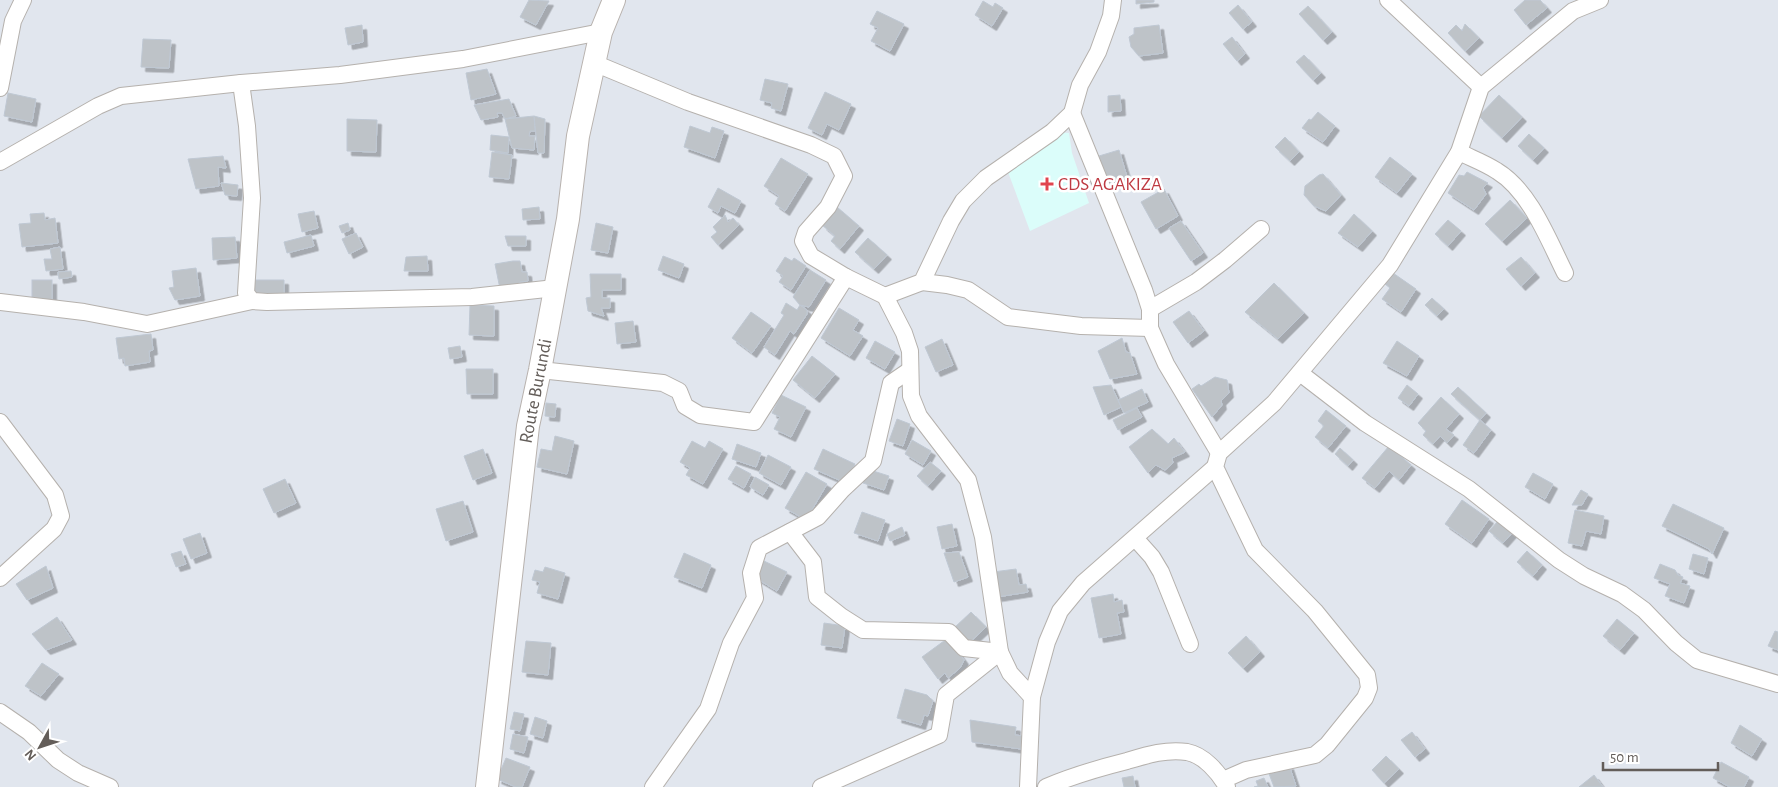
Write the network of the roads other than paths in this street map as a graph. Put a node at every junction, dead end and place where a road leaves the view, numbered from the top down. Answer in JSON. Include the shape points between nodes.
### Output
{"nodes":[{"id":1,"x":23,"y":0,"type":"edge"},
{"id":2,"x":614,"y":0,"type":"edge"},
{"id":3,"x":1113,"y":0,"type":"edge"},
{"id":4,"x":1388,"y":0,"type":"edge"},
{"id":5,"x":1600,"y":0,"type":"edge"},
{"id":6,"x":601,"y":32,"type":"junction"},
{"id":7,"x":594,"y":64,"type":"junction"},
{"id":8,"x":241,"y":83,"type":"junction"},
{"id":9,"x":1481,"y":87,"type":"junction"},
{"id":10,"x":0,"y":88,"type":"edge"},
{"id":11,"x":1072,"y":113,"type":"junction"},
{"id":12,"x":1459,"y":152,"type":"junction"},
{"id":13,"x":0,"y":162,"type":"edge"},
{"id":14,"x":1261,"y":230,"type":"dead end"},
{"id":15,"x":1565,"y":272,"type":"dead end"},
{"id":16,"x":846,"y":277,"type":"junction"},
{"id":17,"x":922,"y":282,"type":"junction"},
{"id":18,"x":555,"y":288,"type":"junction"},
{"id":19,"x":884,"y":296,"type":"junction"},
{"id":20,"x":252,"y":300,"type":"junction"},
{"id":21,"x":0,"y":302,"type":"edge"},
{"id":22,"x":1150,"y":309,"type":"junction"},
{"id":23,"x":1150,"y":328,"type":"junction"},
{"id":24,"x":540,"y":370,"type":"junction"},
{"id":25,"x":910,"y":370,"type":"junction"},
{"id":26,"x":1300,"y":373,"type":"junction"},
{"id":27,"x":0,"y":422,"type":"edge"},
{"id":28,"x":1217,"y":460,"type":"junction"},
{"id":29,"x":790,"y":532,"type":"junction"},
{"id":30,"x":1135,"y":538,"type":"junction"},
{"id":31,"x":0,"y":578,"type":"edge"},
{"id":32,"x":1190,"y":644,"type":"dead end"},
{"id":33,"x":1000,"y":652,"type":"junction"},
{"id":34,"x":1778,"y":684,"type":"edge"},
{"id":35,"x":1032,"y":697,"type":"junction"},
{"id":36,"x":0,"y":712,"type":"edge"},
{"id":37,"x":1225,"y":784,"type":"edge"},
{"id":38,"x":110,"y":787,"type":"edge"},
{"id":39,"x":486,"y":787,"type":"edge"},
{"id":40,"x":653,"y":787,"type":"edge"},
{"id":41,"x":821,"y":787,"type":"edge"},
{"id":42,"x":1028,"y":787,"type":"edge"},
{"id":43,"x":1046,"y":787,"type":"edge"}],
"edges":[{"from":1,"to":10,"type":"street","via":[[13,21]]},
{"from":2,"to":6,"type":"main road","name":"Route Burundi"},
{"from":3,"to":11,"type":"street","via":[[1112,16],[1080,85]]},
{"from":4,"to":9,"type":"street"},
{"from":5,"to":9,"type":"street","via":[[1573,11]]},
{"from":6,"to":7,"type":"main road","name":"Route Burundi"},
{"from":6,"to":8,"type":"street","via":[[462,59],[340,75]]},
{"from":7,"to":16,"type":"street","via":[[834,156],[844,176],[828,207],[806,232],[803,241],[811,256]]},
{"from":7,"to":18,"type":"main road","name":"Route Burundi","via":[[578,136],[568,219]]},
{"from":8,"to":13,"type":"street","via":[[121,96]]},
{"from":8,"to":20,"type":"street","via":[[252,198],[246,293]]},
{"from":9,"to":12,"type":"street"},
{"from":11,"to":17,"type":"street","via":[[1052,132],[986,178],[963,201]]},
{"from":11,"to":22,"type":"street"},
{"from":12,"to":15,"type":"street","via":[[1498,171],[1519,190],[1532,208]]},
{"from":12,"to":26,"type":"street","via":[[1390,264]]},
{"from":14,"to":22,"type":"street","via":[[1196,282]]},
{"from":16,"to":19,"type":"street"},
{"from":16,"to":24,"type":"street","via":[[754,422],[700,415],[685,406],[680,391],[663,383]]},
{"from":17,"to":19,"type":"street"},
{"from":17,"to":23,"type":"street","via":[[968,290],[1008,317],[1081,326]]},
{"from":18,"to":20,"type":"street","via":[[472,297]]},
{"from":18,"to":24,"type":"main road","name":"Route Burundi"},
{"from":19,"to":25,"type":"street","via":[[904,333],[910,351]]},
{"from":20,"to":21,"type":"street","via":[[148,324]]},
{"from":22,"to":23,"type":"street"},
{"from":23,"to":28,"type":"street"},
{"from":24,"to":39,"type":"main road","name":"Route Burundi","via":[[528,426]]},
{"from":25,"to":29,"type":"street","via":[[891,383],[873,461],[818,517]]},
{"from":25,"to":33,"type":"street","via":[[911,396],[919,416],[968,480],[983,537]]},
{"from":26,"to":28,"type":"street"},
{"from":26,"to":34,"type":"street","via":[[1365,423],[1469,490],[1559,560],[1622,594],[1698,660]]},
{"from":27,"to":31,"type":"street","via":[[55,495],[61,516],[54,528]]},
{"from":28,"to":30,"type":"street"},
{"from":28,"to":37,"type":"street","via":[[1255,550],[1320,618],[1367,675],[1369,688],[1348,720],[1315,755],[1246,770]]},
{"from":29,"to":33,"type":"street","via":[[813,562],[818,597],[863,630],[949,632],[964,648]]},
{"from":29,"to":40,"type":"street","via":[[759,548],[751,573],[754,598],[731,643],[708,709]]},
{"from":30,"to":32,"type":"street","via":[[1161,572]]},
{"from":30,"to":35,"type":"street","via":[[1083,583],[1060,611],[1047,642]]},
{"from":33,"to":35,"type":"street","via":[[1010,673]]},
{"from":33,"to":41,"type":"street","via":[[946,695],[939,735]]},
{"from":35,"to":42,"type":"street"},
{"from":36,"to":38,"type":"street","via":[[29,732],[58,760]]},
{"from":37,"to":43,"type":"street","via":[[1203,759],[1189,752],[1161,752],[1080,773]]}]}
